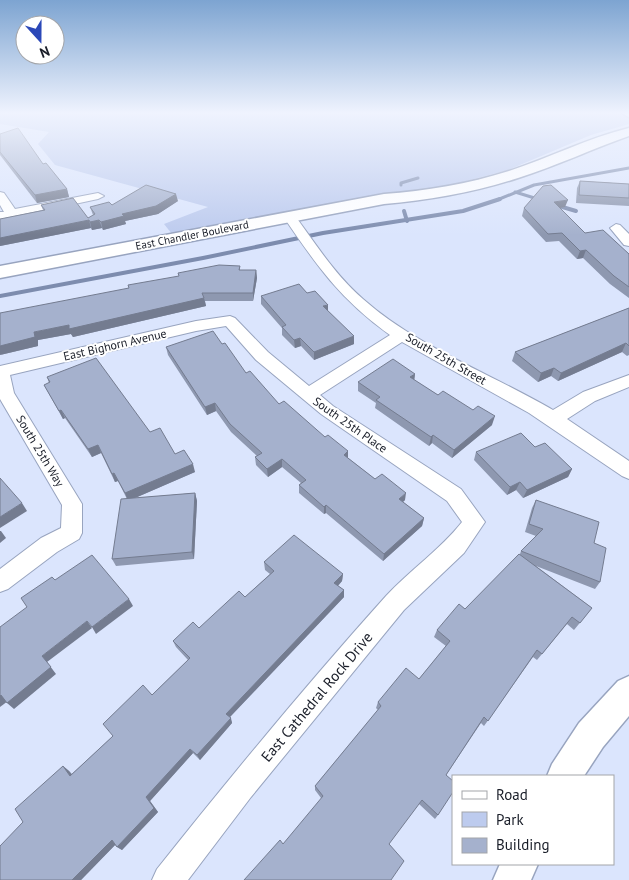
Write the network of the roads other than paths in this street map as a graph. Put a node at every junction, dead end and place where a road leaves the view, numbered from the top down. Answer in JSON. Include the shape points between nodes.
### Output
{"nodes":[{"id":1,"x":530,"y":153,"type":"edge"},
{"id":2,"x":572,"y":153,"type":"edge"},
{"id":3,"x":0,"y":195,"type":"edge"},
{"id":4,"x":98,"y":196,"type":"dead end"},
{"id":5,"x":384,"y":199,"type":"junction"},
{"id":6,"x":5,"y":215,"type":"edge"},
{"id":7,"x":289,"y":216,"type":"junction"},
{"id":8,"x":629,"y":227,"type":"edge"},
{"id":9,"x":616,"y":228,"type":"joint"},
{"id":10,"x":305,"y":238,"type":"joint"},
{"id":11,"x":629,"y":242,"type":"edge"},
{"id":12,"x":0,"y":272,"type":"edge"},
{"id":13,"x":230,"y":321,"type":"joint"},
{"id":14,"x":403,"y":334,"type":"junction"},
{"id":15,"x":0,"y":372,"type":"edge"},
{"id":16,"x":629,"y":381,"type":"edge"},
{"id":17,"x":308,"y":394,"type":"junction"},
{"id":18,"x":554,"y":419,"type":"junction"},
{"id":19,"x":629,"y":471,"type":"edge"},
{"id":20,"x":474,"y":522,"type":"joint"},
{"id":21,"x":0,"y":582,"type":"edge"},
{"id":22,"x":629,"y":692,"type":"edge"},
{"id":23,"x":565,"y":775,"type":"edge"},
{"id":24,"x":519,"y":865,"type":"edge"},
{"id":25,"x":168,"y":880,"type":"edge"},
{"id":26,"x":512,"y":880,"type":"edge"}],
"edges":[{"from":1,"to":5,"type":"main road","name":"East Chandler Boulevard","via":[[479,173],[418,187]]},
{"from":2,"to":5,"type":"main road","name":"East Chandler Boulevard","via":[[468,187],[427,196]]},
{"from":3,"to":6,"type":"street"},
{"from":4,"to":6,"type":"street"},
{"from":5,"to":7,"type":"main road","name":"East Chandler Boulevard"},
{"from":7,"to":10,"type":"street","name":"South 25th Street"},
{"from":7,"to":12,"type":"main road","name":"East Chandler Boulevard"},
{"from":8,"to":9,"type":"street"},
{"from":9,"to":11,"type":"street"},
{"from":10,"to":14,"type":"street","name":"South 25th Street","via":[[357,302]]},
{"from":13,"to":15,"type":"street","name":"East Bighorn Avenue"},
{"from":13,"to":17,"type":"street","name":"South 25th Place","via":[[262,356]]},
{"from":14,"to":17,"type":"street"},
{"from":14,"to":18,"type":"street","name":"South 25th Street"},
{"from":15,"to":21,"type":"street","name":"South 25th Way","via":[[5,393],[72,504],[72,533],[49,545]]},
{"from":16,"to":18,"type":"street","via":[[602,390],[569,407]]},
{"from":17,"to":20,"type":"street","name":"South 25th Place","via":[[454,495]]},
{"from":18,"to":19,"type":"street","name":"South 25th Street"},
{"from":20,"to":25,"type":"street","name":"East Cathedral Rock Drive","via":[[456,546],[396,602],[241,787]]},
{"from":22,"to":23,"type":"street","via":[[591,735]]},
{"from":24,"to":26,"type":"street"}]}
